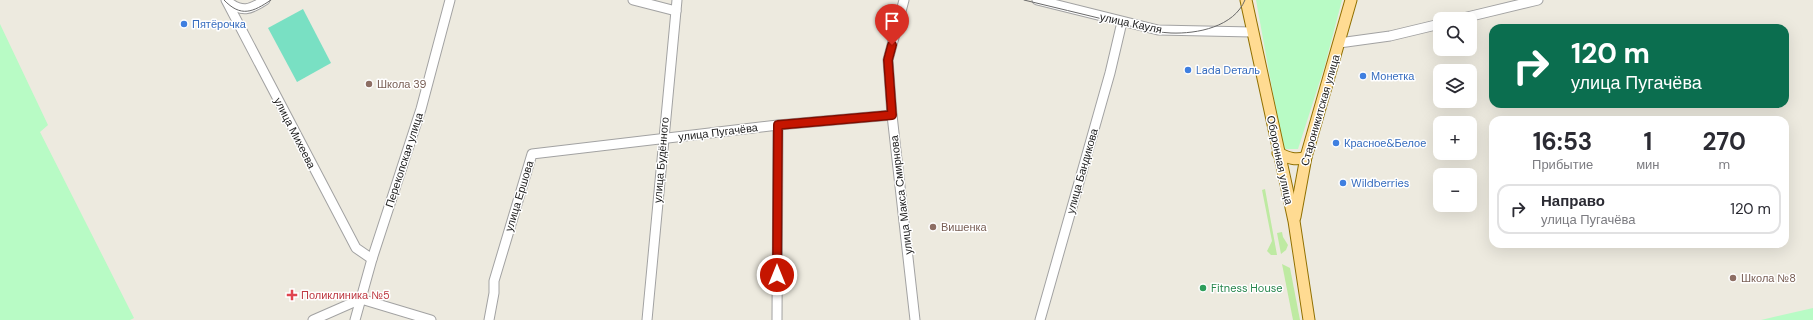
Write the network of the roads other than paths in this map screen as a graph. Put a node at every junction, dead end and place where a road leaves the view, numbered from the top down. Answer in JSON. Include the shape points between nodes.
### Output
{"nodes":[{"id":1,"x":226,"y":0,"type":"edge"},
{"id":2,"x":265,"y":0,"type":"edge"},
{"id":3,"x":450,"y":0,"type":"edge"},
{"id":4,"x":633,"y":0,"type":"edge"},
{"id":5,"x":677,"y":0,"type":"edge"},
{"id":6,"x":904,"y":0,"type":"edge"},
{"id":7,"x":1037,"y":0,"type":"edge"},
{"id":8,"x":1246,"y":0,"type":"edge"},
{"id":9,"x":1351,"y":0,"type":"edge"},
{"id":10,"x":1538,"y":0,"type":"edge"},
{"id":11,"x":676,"y":11,"type":"junction"},
{"id":12,"x":1477,"y":15,"type":"edge"},
{"id":13,"x":1122,"y":22,"type":"junction"},
{"id":14,"x":1433,"y":26,"type":"edge"},
{"id":15,"x":1252,"y":32,"type":"junction"},
{"id":16,"x":1339,"y":43,"type":"junction"},
{"id":17,"x":892,"y":115,"type":"junction"},
{"id":18,"x":778,"y":125,"type":"junction"},
{"id":19,"x":663,"y":139,"type":"junction"},
{"id":20,"x":1278,"y":153,"type":"junction"},
{"id":21,"x":1306,"y":156,"type":"junction"},
{"id":22,"x":1294,"y":221,"type":"junction"},
{"id":23,"x":372,"y":259,"type":"junction"},
{"id":24,"x":361,"y":299,"type":"junction"},
{"id":25,"x":313,"y":320,"type":"edge"},
{"id":26,"x":355,"y":320,"type":"edge"},
{"id":27,"x":431,"y":320,"type":"edge"},
{"id":28,"x":489,"y":320,"type":"edge"},
{"id":29,"x":647,"y":320,"type":"edge"},
{"id":30,"x":777,"y":320,"type":"edge"},
{"id":31,"x":915,"y":320,"type":"edge"},
{"id":32,"x":1040,"y":320,"type":"edge"},
{"id":33,"x":1309,"y":320,"type":"edge"}],
"edges":[{"from":1,"to":2,"type":"street","via":[[237,7],[248,9]]},
{"from":1,"to":23,"type":"street","name":"улица Михеева","via":[[356,248]]},
{"from":3,"to":23,"type":"street","name":"Перекопская улица","via":[[421,109]]},
{"from":4,"to":11,"type":"street"},
{"from":5,"to":11,"type":"street","name":"улица Будённого"},
{"from":6,"to":17,"type":"street","name":"улица Макса Смирнова","via":[[888,60]]},
{"from":7,"to":13,"type":"street","name":"улица Кауля"},
{"from":8,"to":15,"type":"main road","name":"Оборонная улица"},
{"from":9,"to":16,"type":"main road","name":"Староникитская улица"},
{"from":10,"to":12,"type":"street"},
{"from":11,"to":19,"type":"street","name":"улица Будённого"},
{"from":13,"to":15,"type":"street","name":"улица Кауля","via":[[1169,31]]},
{"from":13,"to":32,"type":"street","name":"улица Бандикова"},
{"from":14,"to":16,"type":"street","via":[[1390,36]]},
{"from":15,"to":20,"type":"main road","name":"Оборонная улица"},
{"from":16,"to":21,"type":"main road","name":"Староникитская улица"},
{"from":17,"to":18,"type":"street","name":"улица Пугачёва"},
{"from":17,"to":31,"type":"street","name":"улица Макса Смирнова"},
{"from":18,"to":19,"type":"street","name":"улица Пугачёва"},
{"from":18,"to":30,"type":"street"},
{"from":19,"to":28,"type":"street","name":"улица Ершова","via":[[532,154],[494,281]]},
{"from":19,"to":29,"type":"street","name":"улица Будённого"},
{"from":20,"to":21,"type":"main road","via":[[1294,159]]},
{"from":20,"to":22,"type":"main road","name":"Оборонная улица"},
{"from":21,"to":22,"type":"main road","name":"Староникитская улица"},
{"from":22,"to":33,"type":"main road","name":"Оборонная улица"},
{"from":23,"to":24,"type":"street","name":"Перекопская улица"},
{"from":24,"to":25,"type":"street"},
{"from":24,"to":26,"type":"street","name":"Перекопская улица"},
{"from":24,"to":27,"type":"street"}]}
